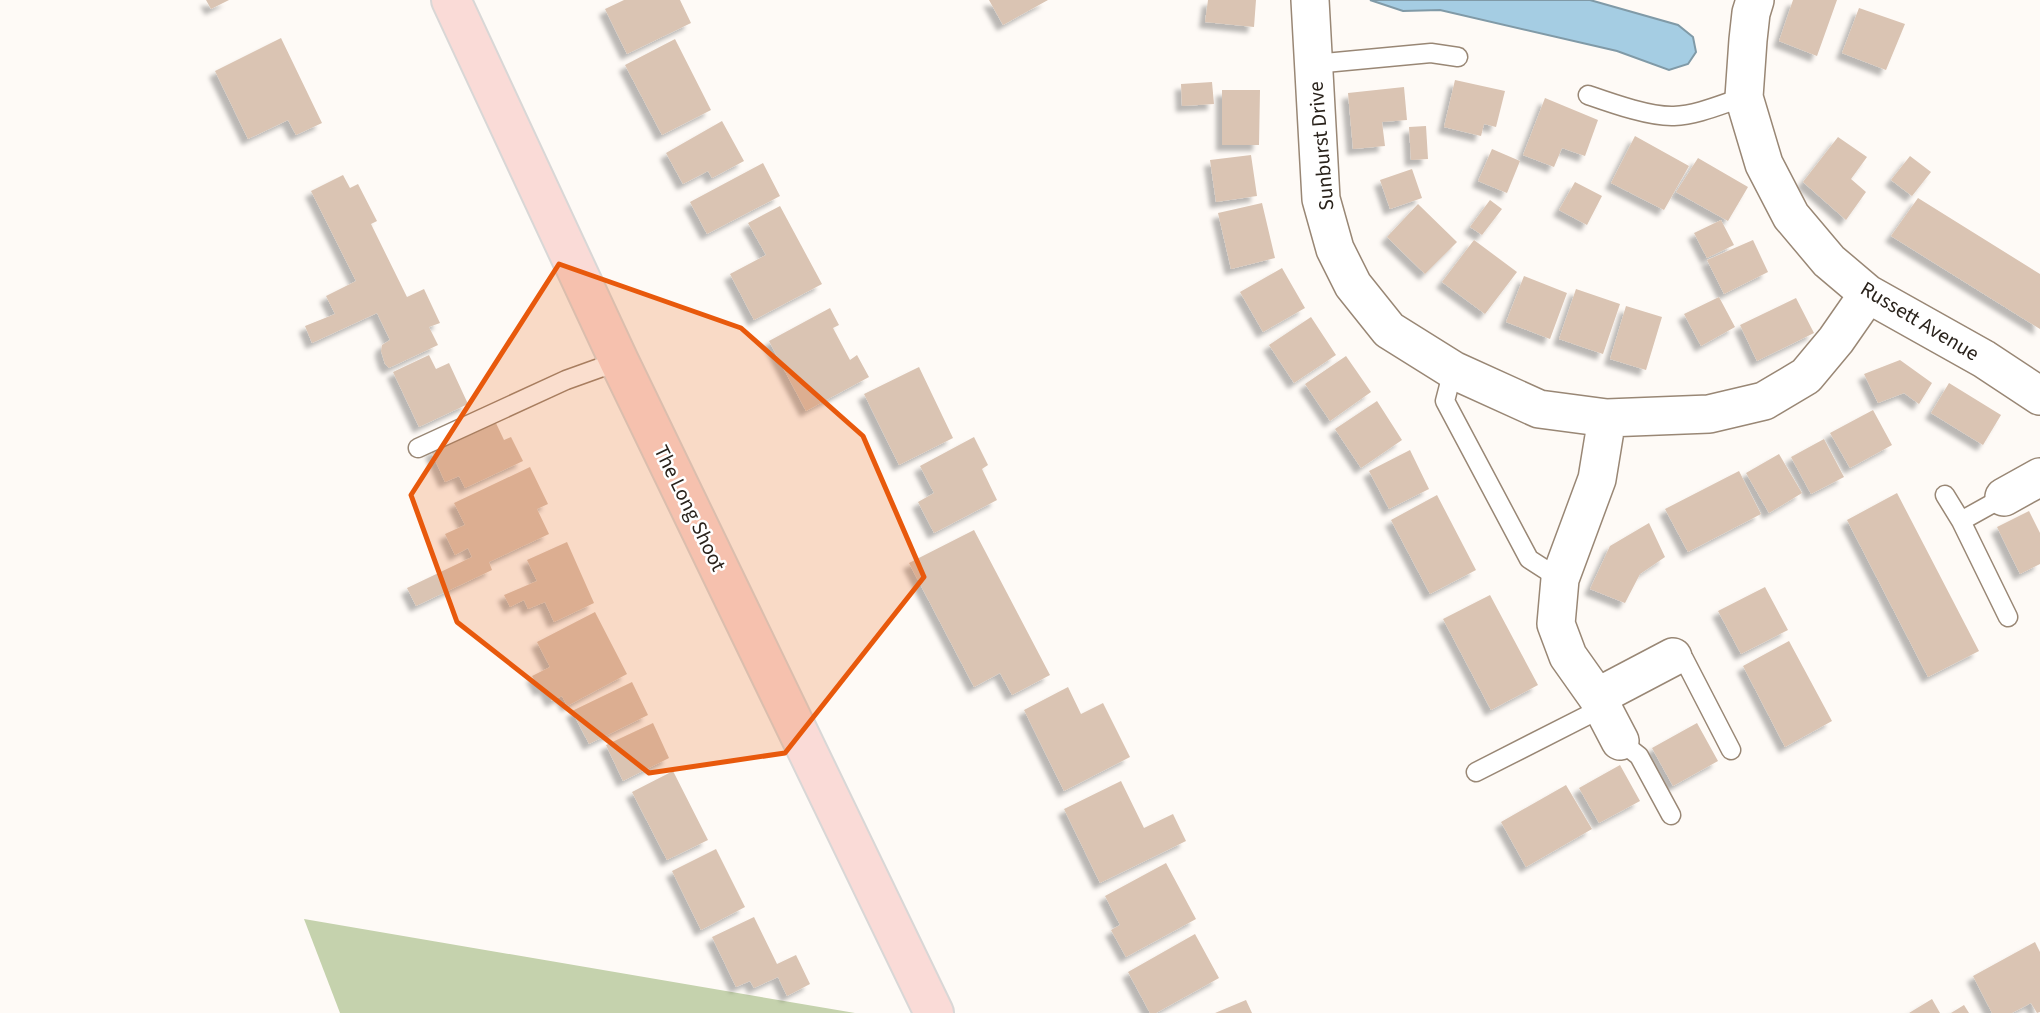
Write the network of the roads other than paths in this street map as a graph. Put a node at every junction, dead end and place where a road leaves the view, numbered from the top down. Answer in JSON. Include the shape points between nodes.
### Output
{"nodes":[{"id":1,"x":451,"y":0,"type":"edge"},
{"id":2,"x":1310,"y":0,"type":"edge"},
{"id":3,"x":1755,"y":0,"type":"edge"},
{"id":4,"x":1458,"y":57,"type":"dead end"},
{"id":5,"x":1314,"y":64,"type":"junction"},
{"id":6,"x":1588,"y":95,"type":"dead end"},
{"id":7,"x":1744,"y":97,"type":"junction"},
{"id":8,"x":1868,"y":294,"type":"junction"},
{"id":9,"x":619,"y":361,"type":"junction"},
{"id":10,"x":1453,"y":370,"type":"junction"},
{"id":11,"x":2040,"y":396,"type":"edge"},
{"id":12,"x":1607,"y":418,"type":"junction"},
{"id":13,"x":418,"y":448,"type":"dead end"},
{"id":14,"x":2040,"y":477,"type":"edge"},
{"id":15,"x":1945,"y":495,"type":"dead end"},
{"id":16,"x":2004,"y":498,"type":"joint"},
{"id":17,"x":1961,"y":521,"type":"junction"},
{"id":18,"x":1560,"y":579,"type":"junction"},
{"id":19,"x":2008,"y":617,"type":"dead end"},
{"id":20,"x":1673,"y":657,"type":"joint"},
{"id":21,"x":1600,"y":703,"type":"junction"},
{"id":22,"x":1620,"y":741,"type":"joint"},
{"id":23,"x":1731,"y":750,"type":"dead end"},
{"id":24,"x":1476,"y":772,"type":"dead end"},
{"id":25,"x":1671,"y":815,"type":"dead end"},
{"id":26,"x":934,"y":1013,"type":"edge"}],
"edges":[{"from":1,"to":9,"type":"main road","name":"The Long Shoot"},
{"from":2,"to":5,"type":"street","name":"Sunburst Drive"},
{"from":3,"to":7,"type":"street","name":"Russett Avenue"},
{"from":4,"to":5,"type":"lane","via":[[1431,54]]},
{"from":5,"to":10,"type":"street","name":"Sunburst Drive","via":[[1321,199],[1335,249],[1353,285],[1390,330]]},
{"from":6,"to":7,"type":"lane","via":[[1650,114],[1674,116]]},
{"from":7,"to":8,"type":"street","name":"Russett Avenue","via":[[1764,164],[1791,216],[1829,261]]},
{"from":8,"to":11,"type":"street","name":"Russett Avenue"},
{"from":8,"to":12,"type":"street","name":"Sunburst Drive","via":[[1805,376],[1764,401],[1709,414]]},
{"from":9,"to":13,"type":"lane","via":[[566,380]]},
{"from":9,"to":26,"type":"main road","name":"The Long Shoot"},
{"from":10,"to":12,"type":"street","name":"Sunburst Drive","via":[[1539,409]]},
{"from":10,"to":18,"type":"lane","via":[[1445,401],[1528,559]]},
{"from":12,"to":18,"type":"street","via":[[1597,479]]},
{"from":14,"to":16,"type":"street"},
{"from":15,"to":17,"type":"lane"},
{"from":16,"to":17,"type":"lane"},
{"from":17,"to":19,"type":"lane"},
{"from":18,"to":21,"type":"street","via":[[1556,624],[1568,656]]},
{"from":20,"to":21,"type":"street"},
{"from":20,"to":23,"type":"lane","via":[[1684,659]]},
{"from":21,"to":22,"type":"street"},
{"from":21,"to":24,"type":"lane"},
{"from":22,"to":25,"type":"lane","via":[[1639,756]]}]}
